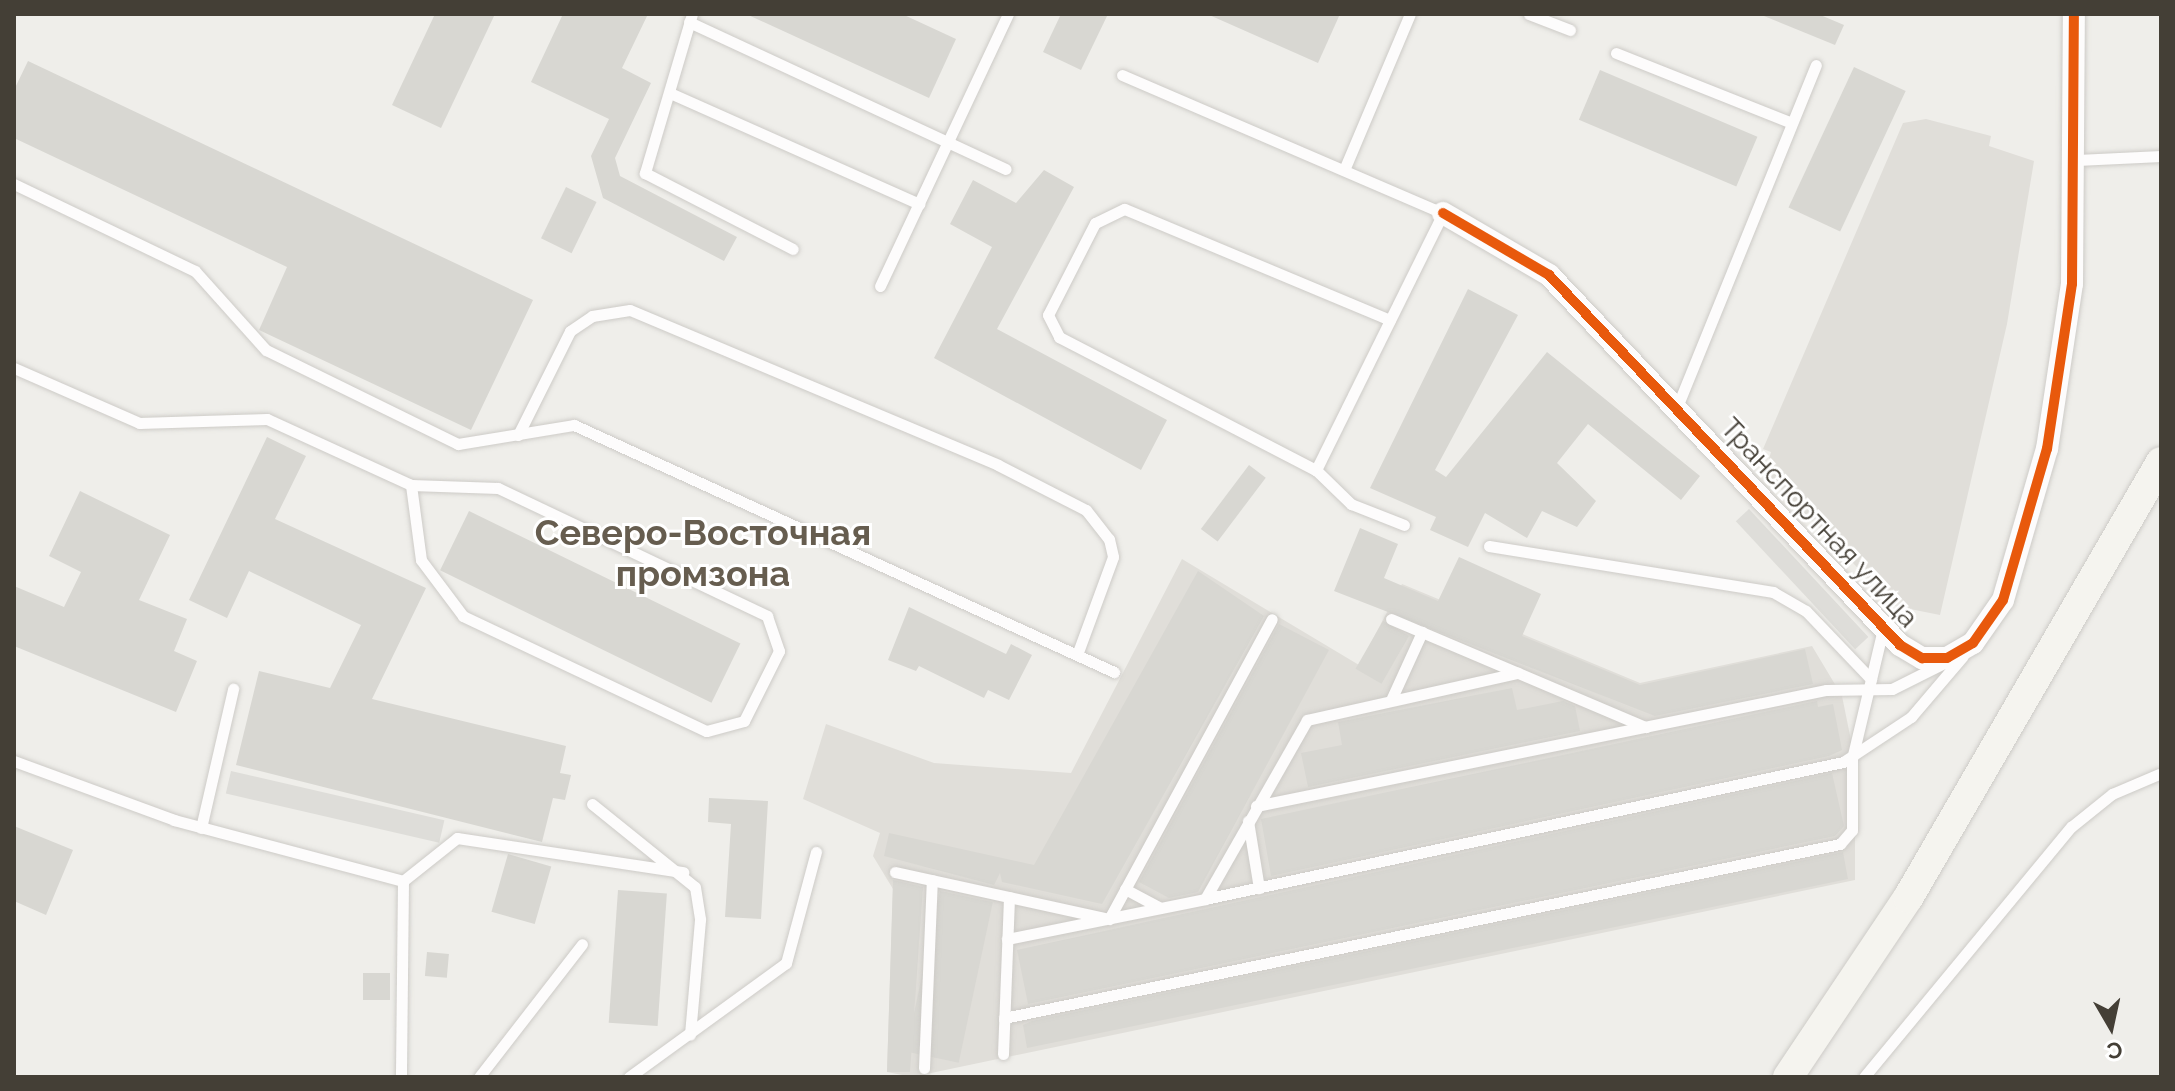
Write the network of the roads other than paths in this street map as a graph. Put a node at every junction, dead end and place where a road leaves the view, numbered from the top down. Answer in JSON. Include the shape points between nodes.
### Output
{"nodes":[{"id":1,"x":1008,"y":14,"type":"edge"},
{"id":2,"x":1410,"y":14,"type":"edge"},
{"id":3,"x":1529,"y":14,"type":"edge"},
{"id":4,"x":2074,"y":14,"type":"edge"},
{"id":5,"x":691,"y":18,"type":"edge"},
{"id":6,"x":1570,"y":30,"type":"dead end"},
{"id":7,"x":1616,"y":53,"type":"dead end"},
{"id":8,"x":1816,"y":65,"type":"dead end"},
{"id":9,"x":1122,"y":75,"type":"dead end"},
{"id":10,"x":670,"y":93,"type":"junction"},
{"id":11,"x":1792,"y":123,"type":"junction"},
{"id":12,"x":948,"y":142,"type":"junction"},
{"id":13,"x":2161,"y":156,"type":"edge"},
{"id":14,"x":2077,"y":160,"type":"junction"},
{"id":15,"x":1006,"y":169,"type":"dead end"},
{"id":16,"x":1344,"y":170,"type":"junction"},
{"id":17,"x":14,"y":184,"type":"edge"},
{"id":18,"x":919,"y":204,"type":"junction"},
{"id":19,"x":1443,"y":213,"type":"junction"},
{"id":20,"x":793,"y":249,"type":"dead end"},
{"id":21,"x":880,"y":286,"type":"dead end"},
{"id":22,"x":1390,"y":320,"type":"junction"},
{"id":23,"x":14,"y":368,"type":"edge"},
{"id":24,"x":1677,"y":407,"type":"junction"},
{"id":25,"x":518,"y":435,"type":"junction"},
{"id":26,"x":2161,"y":462,"type":"edge"},
{"id":27,"x":1316,"y":470,"type":"junction"},
{"id":28,"x":411,"y":485,"type":"junction"},
{"id":29,"x":1404,"y":525,"type":"dead end"},
{"id":30,"x":1489,"y":546,"type":"dead end"},
{"id":31,"x":1272,"y":619,"type":"dead end"},
{"id":32,"x":1391,"y":619,"type":"dead end"},
{"id":33,"x":1883,"y":628,"type":"junction"},
{"id":34,"x":1422,"y":632,"type":"junction"},
{"id":35,"x":1967,"y":648,"type":"junction"},
{"id":36,"x":1077,"y":655,"type":"junction"},
{"id":37,"x":1114,"y":672,"type":"dead end"},
{"id":38,"x":1518,"y":673,"type":"junction"},
{"id":39,"x":1870,"y":685,"type":"junction"},
{"id":40,"x":233,"y":689,"type":"dead end"},
{"id":41,"x":1391,"y":700,"type":"junction"},
{"id":42,"x":1646,"y":727,"type":"junction"},
{"id":43,"x":1852,"y":759,"type":"junction"},
{"id":44,"x":14,"y":761,"type":"edge"},
{"id":45,"x":2159,"y":774,"type":"edge"},
{"id":46,"x":592,"y":804,"type":"dead end"},
{"id":47,"x":1256,"y":806,"type":"junction"},
{"id":48,"x":1248,"y":821,"type":"junction"},
{"id":49,"x":201,"y":828,"type":"junction"},
{"id":50,"x":816,"y":852,"type":"dead end"},
{"id":51,"x":683,"y":872,"type":"junction"},
{"id":52,"x":895,"y":872,"type":"dead end"},
{"id":53,"x":932,"y":880,"type":"junction"},
{"id":54,"x":403,"y":881,"type":"junction"},
{"id":55,"x":1259,"y":888,"type":"junction"},
{"id":56,"x":1125,"y":889,"type":"junction"},
{"id":57,"x":1009,"y":897,"type":"junction"},
{"id":58,"x":1205,"y":899,"type":"junction"},
{"id":59,"x":1161,"y":908,"type":"junction"},
{"id":60,"x":1109,"y":919,"type":"junction"},
{"id":61,"x":1007,"y":939,"type":"junction"},
{"id":62,"x":582,"y":944,"type":"dead end"},
{"id":63,"x":1004,"y":1018,"type":"junction"},
{"id":64,"x":690,"y":1035,"type":"junction"},
{"id":65,"x":1003,"y":1054,"type":"dead end"},
{"id":66,"x":924,"y":1068,"type":"dead end"},
{"id":67,"x":401,"y":1077,"type":"edge"},
{"id":68,"x":479,"y":1077,"type":"edge"},
{"id":69,"x":629,"y":1077,"type":"edge"},
{"id":70,"x":1788,"y":1077,"type":"edge"},
{"id":71,"x":1864,"y":1077,"type":"edge"}],
"edges":[{"from":1,"to":12,"type":"lane"},
{"from":2,"to":16,"type":"lane"},
{"from":3,"to":6,"type":"lane"},
{"from":4,"to":14,"type":"street"},
{"from":5,"to":10,"type":"lane"},
{"from":5,"to":12,"type":"lane"},
{"from":7,"to":11,"type":"lane"},
{"from":8,"to":11,"type":"lane"},
{"from":9,"to":16,"type":"lane"},
{"from":10,"to":18,"type":"lane"},
{"from":10,"to":20,"type":"lane","via":[[644,166],[651,181]]},
{"from":11,"to":24,"type":"lane"},
{"from":12,"to":15,"type":"lane"},
{"from":12,"to":18,"type":"lane"},
{"from":13,"to":14,"type":"lane"},
{"from":14,"to":35,"type":"street","via":[[2072,284],[2047,449],[2011,583]]},
{"from":16,"to":19,"type":"lane"},
{"from":17,"to":25,"type":"lane","via":[[195,271],[266,350],[458,444]]},
{"from":18,"to":21,"type":"lane"},
{"from":19,"to":22,"type":"lane"},
{"from":19,"to":24,"type":"street","name":"Транспортная улица","via":[[1549,275]]},
{"from":22,"to":27,"type":"lane"},
{"from":22,"to":27,"type":"lane","via":[[1124,209],[1095,223],[1051,304],[1050,326],[1059,337]]},
{"from":23,"to":28,"type":"lane","via":[[139,423],[286,423]]},
{"from":24,"to":33,"type":"street","name":"Транспортная улица"},
{"from":25,"to":36,"type":"lane","via":[[574,425]]},
{"from":25,"to":36,"type":"lane","via":[[570,331],[592,316],[630,310],[998,465],[1086,510],[1109,539],[1112,576]]},
{"from":26,"to":70,"type":"main road","via":[[1908,898]]},
{"from":27,"to":29,"type":"lane","via":[[1351,504]]},
{"from":28,"to":28,"type":"lane","via":[[421,560],[463,616],[706,731],[744,721],[779,651],[767,616],[498,488]]},
{"from":30,"to":39,"type":"lane","via":[[1773,592],[1806,611]]},
{"from":31,"to":56,"type":"lane"},
{"from":32,"to":34,"type":"lane"},
{"from":33,"to":35,"type":"street","name":"Транспортная улица","via":[[1922,658]]},
{"from":33,"to":39,"type":"lane"},
{"from":34,"to":38,"type":"lane"},
{"from":34,"to":41,"type":"lane"},
{"from":35,"to":39,"type":"lane","via":[[1907,684]]},
{"from":35,"to":43,"type":"lane","via":[[1911,717]]},
{"from":36,"to":37,"type":"lane"},
{"from":38,"to":41,"type":"lane"},
{"from":38,"to":42,"type":"lane"},
{"from":39,"to":42,"type":"lane"},
{"from":39,"to":43,"type":"lane"},
{"from":40,"to":49,"type":"lane"},
{"from":41,"to":47,"type":"lane","via":[[1307,720]]},
{"from":42,"to":47,"type":"lane"},
{"from":43,"to":55,"type":"lane"},
{"from":43,"to":63,"type":"lane","via":[[1852,830],[1840,844]]},
{"from":44,"to":49,"type":"lane"},
{"from":45,"to":71,"type":"lane","via":[[2112,794],[2071,827]]},
{"from":46,"to":51,"type":"lane"},
{"from":47,"to":48,"type":"lane"},
{"from":48,"to":55,"type":"lane"},
{"from":48,"to":58,"type":"lane"},
{"from":49,"to":54,"type":"lane"},
{"from":50,"to":64,"type":"lane","via":[[786,963]]},
{"from":51,"to":54,"type":"lane","via":[[457,838]]},
{"from":51,"to":64,"type":"lane","via":[[700,903]]},
{"from":52,"to":53,"type":"lane"},
{"from":53,"to":57,"type":"lane"},
{"from":53,"to":66,"type":"lane"},
{"from":54,"to":67,"type":"lane"},
{"from":55,"to":58,"type":"lane"},
{"from":56,"to":59,"type":"lane"},
{"from":56,"to":60,"type":"lane"},
{"from":57,"to":60,"type":"lane"},
{"from":57,"to":61,"type":"lane"},
{"from":58,"to":59,"type":"lane"},
{"from":59,"to":60,"type":"lane"},
{"from":60,"to":61,"type":"lane"},
{"from":61,"to":63,"type":"lane"},
{"from":62,"to":68,"type":"lane"},
{"from":63,"to":65,"type":"lane"},
{"from":64,"to":69,"type":"lane"}]}
